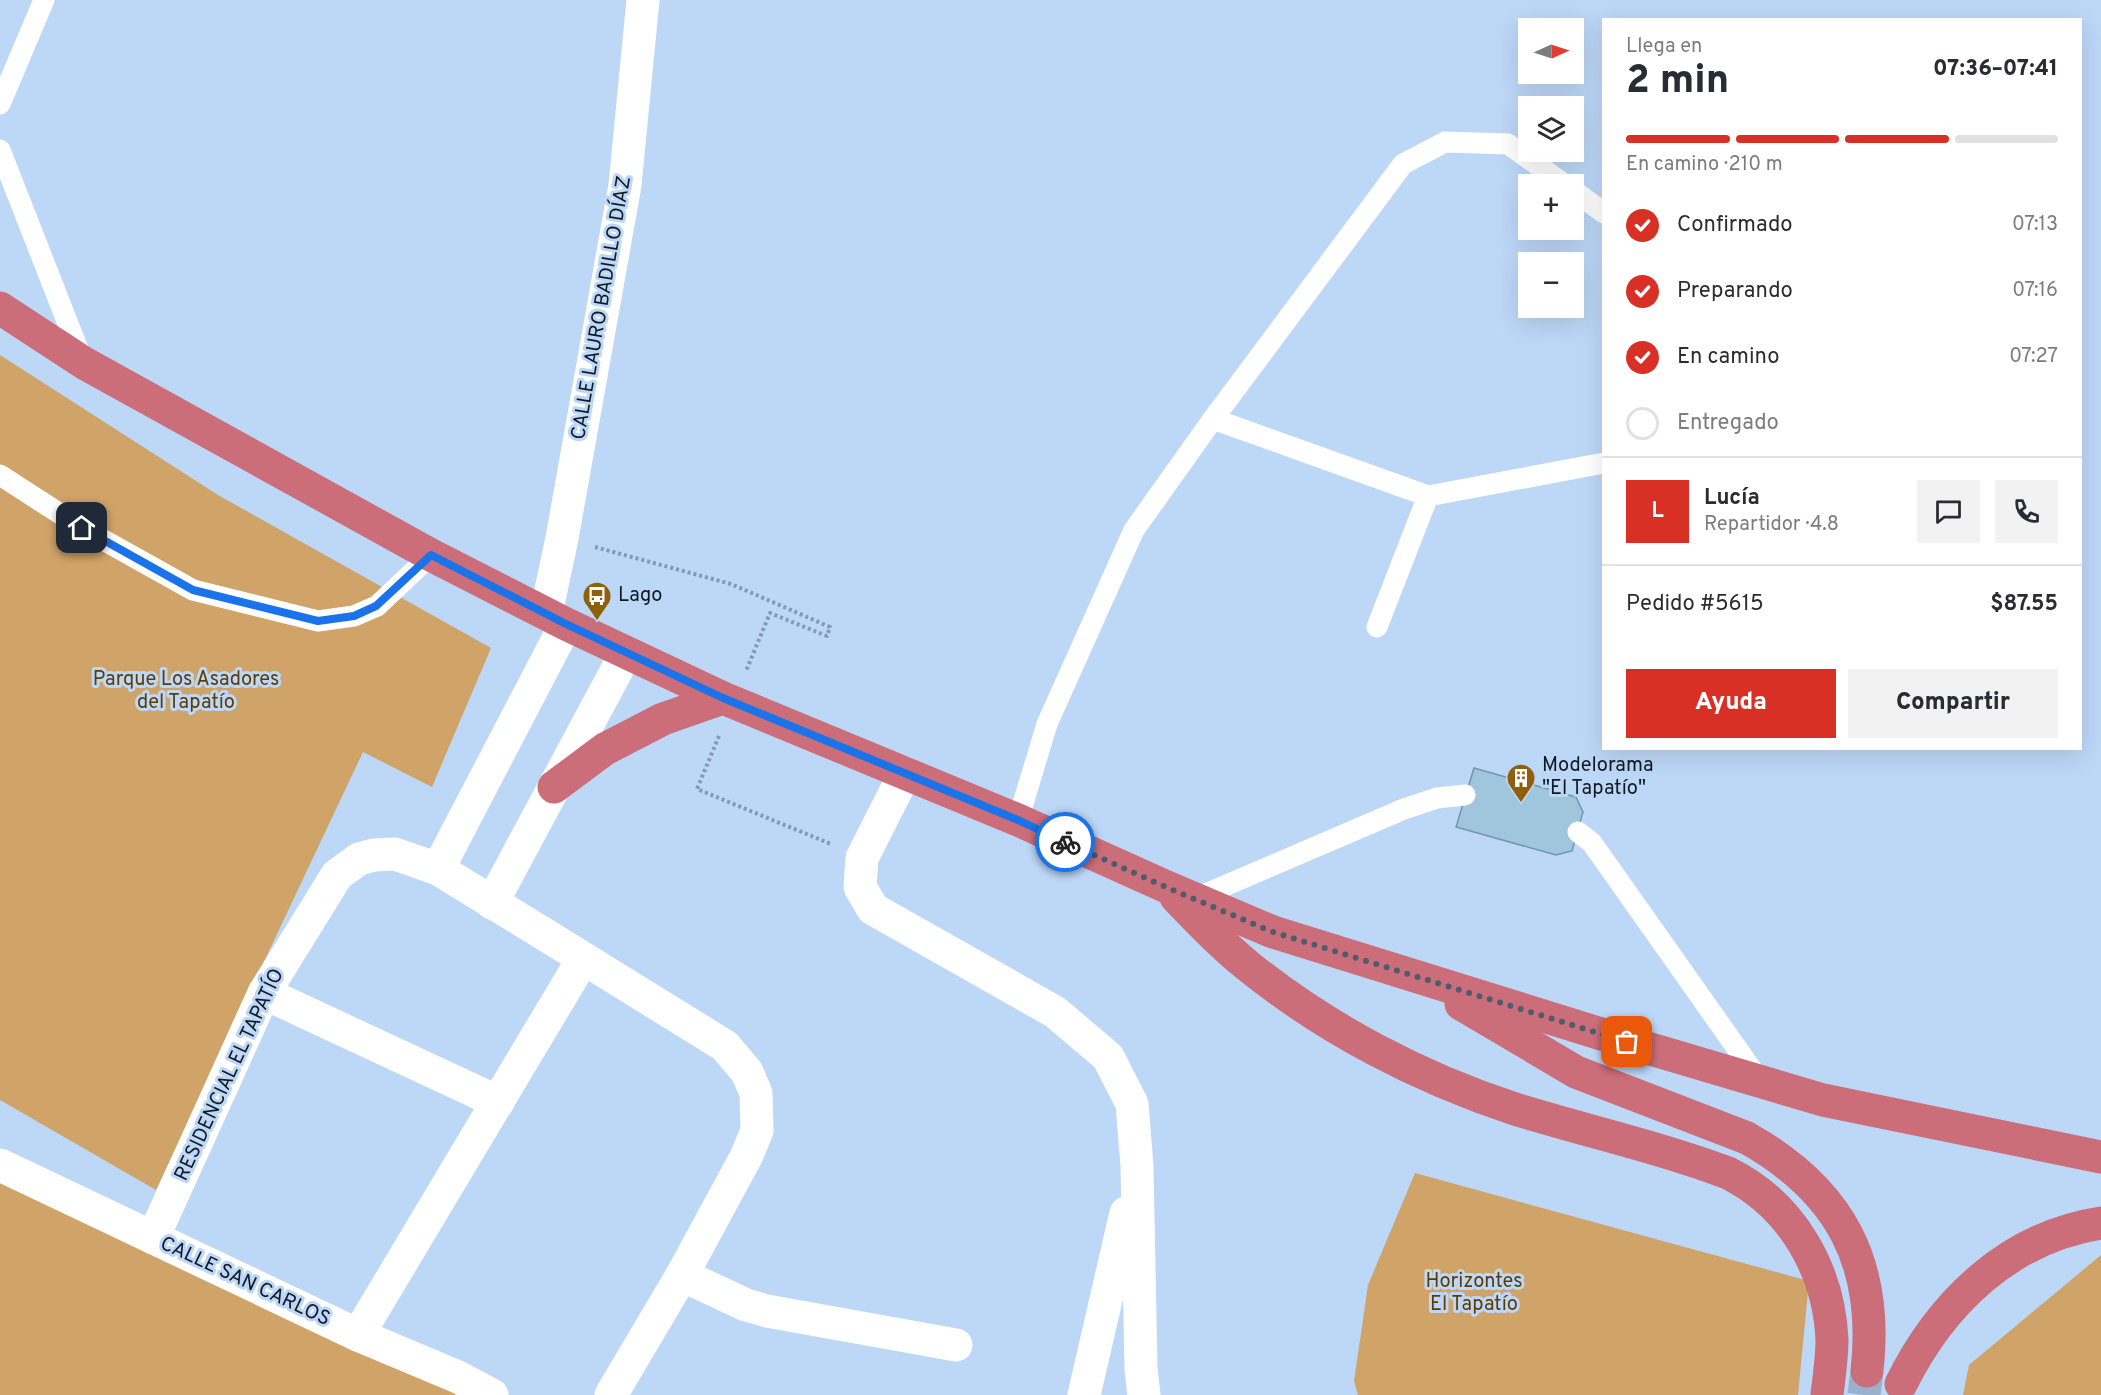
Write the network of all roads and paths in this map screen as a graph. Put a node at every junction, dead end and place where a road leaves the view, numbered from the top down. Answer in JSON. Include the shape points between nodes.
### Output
{"nodes":[{"id":1,"x":44,"y":0,"type":"edge"},
{"id":2,"x":643,"y":0,"type":"edge"},
{"id":3,"x":0,"y":104,"type":"edge"},
{"id":4,"x":0,"y":150,"type":"edge"},
{"id":5,"x":1550,"y":174,"type":"edge"},
{"id":6,"x":1584,"y":198,"type":"edge"},
{"id":7,"x":1602,"y":212,"type":"edge"},
{"id":8,"x":0,"y":308,"type":"edge"},
{"id":9,"x":84,"y":363,"type":"junction"},
{"id":10,"x":1213,"y":419,"type":"junction"},
{"id":11,"x":1602,"y":463,"type":"edge"},
{"id":12,"x":0,"y":475,"type":"edge"},
{"id":13,"x":1428,"y":496,"type":"junction"},
{"id":14,"x":562,"y":538,"type":"junction"},
{"id":15,"x":431,"y":555,"type":"junction"},
{"id":16,"x":770,"y":613,"type":"dead end"},
{"id":17,"x":556,"y":619,"type":"junction"},
{"id":18,"x":1377,"y":627,"type":"dead end"},
{"id":19,"x":626,"y":653,"type":"junction"},
{"id":20,"x":723,"y":698,"type":"junction"},
{"id":21,"x":905,"y":773,"type":"junction"},
{"id":22,"x":554,"y":787,"type":"junction"},
{"id":23,"x":697,"y":789,"type":"dead end"},
{"id":24,"x":1465,"y":795,"type":"dead end"},
{"id":25,"x":1018,"y":820,"type":"junction"},
{"id":26,"x":1578,"y":832,"type":"dead end"},
{"id":27,"x":807,"y":834,"type":"dead end"},
{"id":28,"x":438,"y":869,"type":"junction"},
{"id":29,"x":1181,"y":894,"type":"junction"},
{"id":30,"x":492,"y":903,"type":"junction"},
{"id":31,"x":583,"y":959,"type":"junction"},
{"id":32,"x":1412,"y":975,"type":"junction"},
{"id":33,"x":264,"y":993,"type":"junction"},
{"id":34,"x":1760,"y":1081,"type":"junction"},
{"id":35,"x":498,"y":1102,"type":"junction"},
{"id":36,"x":2101,"y":1158,"type":"edge"},
{"id":37,"x":0,"y":1165,"type":"edge"},
{"id":38,"x":1137,"y":1166,"type":"junction"},
{"id":39,"x":2101,"y":1223,"type":"edge"},
{"id":40,"x":153,"y":1238,"type":"junction"},
{"id":41,"x":681,"y":1275,"type":"junction"},
{"id":42,"x":358,"y":1335,"type":"junction"},
{"id":43,"x":956,"y":1345,"type":"dead end"},
{"id":44,"x":1091,"y":1356,"type":"junction"},
{"id":45,"x":1867,"y":1371,"type":"tunnel mouth"},
{"id":46,"x":1142,"y":1382,"type":"edge"},
{"id":47,"x":1901,"y":1384,"type":"tunnel mouth"},
{"id":48,"x":492,"y":1395,"type":"edge"},
{"id":49,"x":611,"y":1395,"type":"edge"},
{"id":50,"x":1084,"y":1395,"type":"edge"},
{"id":51,"x":1827,"y":1395,"type":"edge"}],
"edges":[{"from":1,"to":3,"type":"lane"},
{"from":2,"to":14,"type":"street","name":"CALLE LAURO BADILLO DÍAZ","via":[[625,185]]},
{"from":4,"to":9,"type":"lane"},
{"from":5,"to":10,"type":"lane","via":[[1508,144],[1445,142],[1403,164]]},
{"from":6,"to":7,"type":"lane"},
{"from":8,"to":9,"type":"highway"},
{"from":9,"to":15,"type":"highway"},
{"from":10,"to":13,"type":"lane"},
{"from":10,"to":25,"type":"lane","via":[[1134,530],[1047,724]]},
{"from":11,"to":13,"type":"lane"},
{"from":12,"to":15,"type":"lane","via":[[82,528],[193,590],[318,621],[354,616],[376,606]]},
{"from":13,"to":18,"type":"lane"},
{"from":14,"to":16,"type":"path","via":[[731,584],[830,627],[827,636]]},
{"from":14,"to":17,"type":"street","name":"CALLE LAURO BADILLO DÍAZ"},
{"from":15,"to":17,"type":"highway"},
{"from":17,"to":19,"type":"highway"},
{"from":17,"to":28,"type":"street"},
{"from":19,"to":20,"type":"highway"},
{"from":19,"to":22,"type":"street"},
{"from":20,"to":21,"type":"highway"},
{"from":20,"to":22,"type":"highway","via":[[663,719],[605,749]]},
{"from":21,"to":25,"type":"highway"},
{"from":21,"to":38,"type":"street","via":[[862,858],[860,887],[873,909],[1055,1012],[1108,1058],[1132,1104]]},
{"from":22,"to":30,"type":"street"},
{"from":23,"to":27,"type":"path"},
{"from":24,"to":29,"type":"lane","via":[[1437,798],[1404,809]]},
{"from":25,"to":29,"type":"highway"},
{"from":26,"to":34,"type":"lane","via":[[1592,843]]},
{"from":28,"to":30,"type":"street","name":"RESIDENCIAL EL TAPATÍO"},
{"from":28,"to":33,"type":"street","name":"RESIDENCIAL EL TAPATÍO","via":[[395,854],[374,855],[348,866],[337,876]]},
{"from":29,"to":32,"type":"highway","via":[[1273,932]]},
{"from":29,"to":51,"type":"highway","via":[[1206,929],[1247,965],[1291,999],[1372,1047],[1464,1090],[1514,1108],[1748,1182],[1785,1216],[1816,1266],[1830,1316]]},
{"from":30,"to":31,"type":"street","name":"RESIDENCIAL EL TAPATÍO"},
{"from":31,"to":35,"type":"street"},
{"from":31,"to":41,"type":"street","name":"RESIDENCIAL EL TAPATÍO","via":[[725,1046],[747,1072],[756,1093],[757,1131]]},
{"from":32,"to":34,"type":"highway"},
{"from":32,"to":45,"type":"highway","via":[[1576,1072],[1747,1138],[1798,1172],[1820,1194],[1853,1246],[1869,1307]]},
{"from":33,"to":35,"type":"street"},
{"from":33,"to":40,"type":"street","name":"RESIDENCIAL EL TAPATÍO"},
{"from":34,"to":36,"type":"highway","via":[[1823,1100]]},
{"from":35,"to":42,"type":"street"},
{"from":37,"to":40,"type":"street","name":"CALLE SAN CARLOS"},
{"from":38,"to":44,"type":"street"},
{"from":38,"to":46,"type":"street"},
{"from":39,"to":47,"type":"highway","via":[[2034,1244],[1979,1279],[1934,1327]]},
{"from":40,"to":42,"type":"street","name":"CALLE SAN CARLOS"},
{"from":41,"to":43,"type":"street","via":[[767,1311]]},
{"from":41,"to":49,"type":"street","name":"RESIDENCIAL EL TAPATÍO"},
{"from":42,"to":48,"type":"street","name":"CALLE SAN CARLOS"},
{"from":44,"to":46,"type":"street"},
{"from":44,"to":50,"type":"street"}]}
